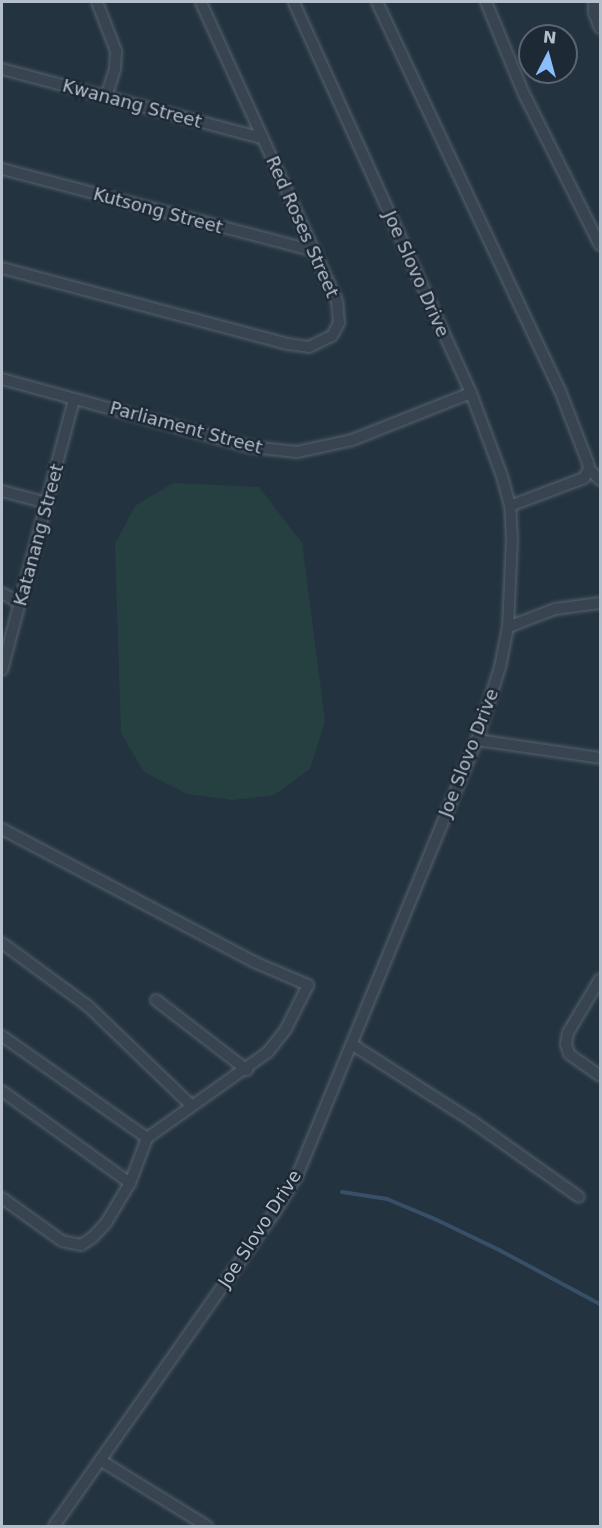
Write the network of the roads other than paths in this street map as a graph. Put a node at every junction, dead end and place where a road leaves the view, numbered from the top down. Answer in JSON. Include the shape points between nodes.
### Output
{"nodes":[{"id":1,"x":97,"y":2,"type":"edge"},
{"id":2,"x":201,"y":2,"type":"edge"},
{"id":3,"x":294,"y":2,"type":"edge"},
{"id":4,"x":377,"y":2,"type":"edge"},
{"id":5,"x":486,"y":2,"type":"edge"},
{"id":6,"x":594,"y":2,"type":"edge"},
{"id":7,"x":600,"y":28,"type":"edge"},
{"id":8,"x":2,"y":69,"type":"edge"},
{"id":9,"x":106,"y":98,"type":"junction"},
{"id":10,"x":262,"y":138,"type":"junction"},
{"id":11,"x":2,"y":169,"type":"edge"},
{"id":12,"x":600,"y":245,"type":"edge"},
{"id":13,"x":315,"y":251,"type":"junction"},
{"id":14,"x":2,"y":268,"type":"edge"},
{"id":15,"x":2,"y":379,"type":"edge"},
{"id":16,"x":471,"y":393,"type":"junction"},
{"id":17,"x":74,"y":399,"type":"junction"},
{"id":18,"x":589,"y":469,"type":"junction"},
{"id":19,"x":600,"y":480,"type":"edge"},
{"id":20,"x":2,"y":491,"type":"edge"},
{"id":21,"x":47,"y":503,"type":"junction"},
{"id":22,"x":510,"y":506,"type":"junction"},
{"id":23,"x":2,"y":593,"type":"edge"},
{"id":24,"x":20,"y":603,"type":"junction"},
{"id":25,"x":600,"y":603,"type":"edge"},
{"id":26,"x":508,"y":627,"type":"junction"},
{"id":27,"x":2,"y":670,"type":"edge"},
{"id":28,"x":477,"y":740,"type":"junction"},
{"id":29,"x":600,"y":758,"type":"edge"},
{"id":30,"x":2,"y":829,"type":"edge"},
{"id":31,"x":2,"y":943,"type":"edge"},
{"id":32,"x":600,"y":979,"type":"edge"},
{"id":33,"x":156,"y":1000,"type":"dead end"},
{"id":34,"x":2,"y":1036,"type":"edge"},
{"id":35,"x":353,"y":1045,"type":"junction"},
{"id":36,"x":247,"y":1070,"type":"junction"},
{"id":37,"x":600,"y":1076,"type":"edge"},
{"id":38,"x":2,"y":1091,"type":"edge"},
{"id":39,"x":191,"y":1105,"type":"junction"},
{"id":40,"x":147,"y":1138,"type":"junction"},
{"id":41,"x":130,"y":1183,"type":"junction"},
{"id":42,"x":579,"y":1197,"type":"dead end"},
{"id":43,"x":2,"y":1198,"type":"edge"},
{"id":44,"x":100,"y":1460,"type":"junction"},
{"id":45,"x":54,"y":1527,"type":"edge"},
{"id":46,"x":207,"y":1527,"type":"edge"}],
"edges":[{"from":1,"to":9,"type":"street","via":[[116,51]]},
{"from":2,"to":10,"type":"street","name":"Red Roses Street"},
{"from":3,"to":16,"type":"street","name":"Joe Slovo Drive"},
{"from":4,"to":18,"type":"street","via":[[550,368]]},
{"from":5,"to":12,"type":"street","via":[[524,94]]},
{"from":6,"to":7,"type":"street"},
{"from":8,"to":9,"type":"street","name":"Kwanang Street"},
{"from":9,"to":10,"type":"street","name":"Kwanang Street"},
{"from":10,"to":13,"type":"street","name":"Red Roses Street"},
{"from":11,"to":13,"type":"street","name":"Kutsong Street"},
{"from":13,"to":14,"type":"street","name":"Red Roses Street","via":[[340,314],[332,336],[309,347]]},
{"from":15,"to":17,"type":"street","name":"Parliament Street"},
{"from":16,"to":17,"type":"street","name":"Parliament Street","via":[[352,440],[297,452],[251,447]]},
{"from":16,"to":22,"type":"street","name":"Joe Slovo Drive"},
{"from":17,"to":21,"type":"street","name":"Katanang Street"},
{"from":18,"to":19,"type":"street"},
{"from":18,"to":22,"type":"street","via":[[578,481]]},
{"from":20,"to":21,"type":"street"},
{"from":21,"to":24,"type":"street","name":"Katanang Street"},
{"from":22,"to":26,"type":"street","name":"Joe Slovo Drive","via":[[512,585]]},
{"from":23,"to":24,"type":"street"},
{"from":24,"to":27,"type":"street","name":"Katanang Street"},
{"from":25,"to":26,"type":"street","via":[[555,609]]},
{"from":26,"to":28,"type":"street","name":"Joe Slovo Drive"},
{"from":28,"to":29,"type":"street"},
{"from":28,"to":35,"type":"street","name":"Joe Slovo Drive"},
{"from":30,"to":36,"type":"street","via":[[244,956],[308,985],[286,1029]]},
{"from":31,"to":39,"type":"street","via":[[88,1006]]},
{"from":32,"to":37,"type":"street","via":[[568,1033],[566,1044],[569,1054]]},
{"from":33,"to":36,"type":"street"},
{"from":34,"to":40,"type":"street"},
{"from":35,"to":42,"type":"street","via":[[472,1121]]},
{"from":35,"to":44,"type":"street","name":"Joe Slovo Drive","via":[[307,1156],[286,1195]]},
{"from":36,"to":39,"type":"street"},
{"from":38,"to":41,"type":"street"},
{"from":39,"to":40,"type":"street"},
{"from":40,"to":41,"type":"street"},
{"from":41,"to":43,"type":"street","via":[[106,1223],[81,1245],[62,1241]]},
{"from":44,"to":45,"type":"street","name":"Joe Slovo Drive"},
{"from":44,"to":46,"type":"street"}]}
